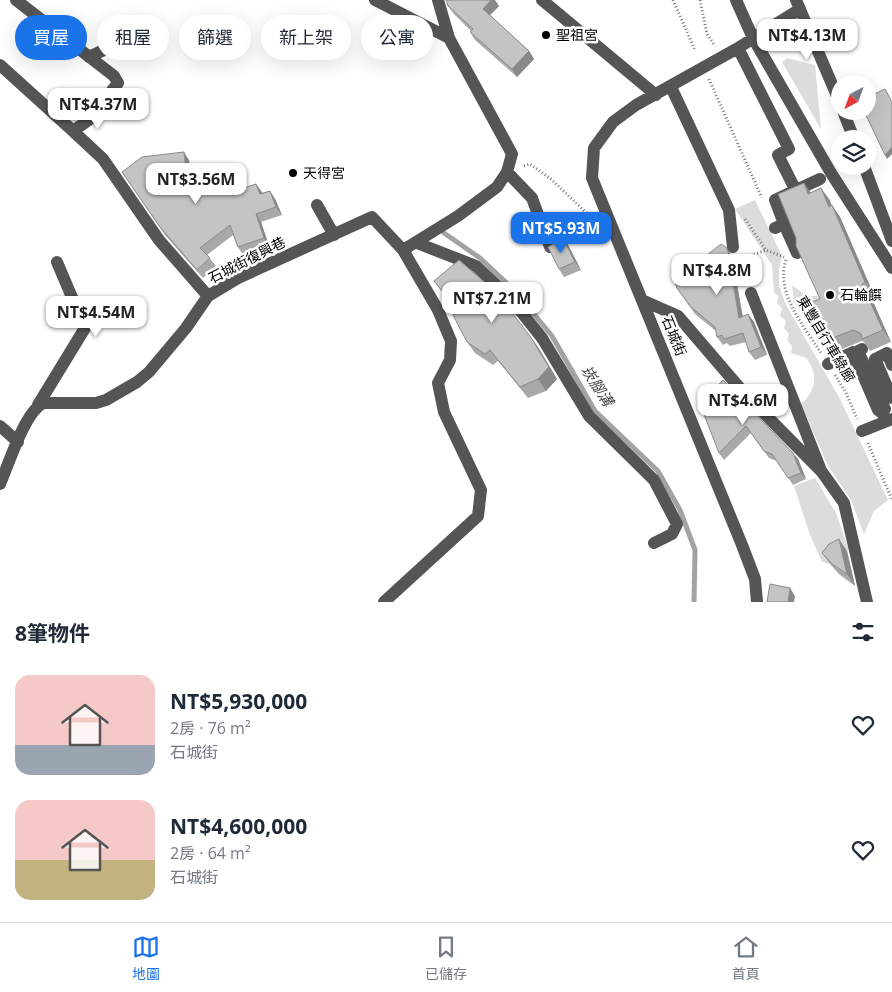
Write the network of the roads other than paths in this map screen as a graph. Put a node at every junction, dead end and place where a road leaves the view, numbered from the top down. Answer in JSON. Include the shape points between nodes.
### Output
{"nodes":[{"id":1,"x":16,"y":0,"type":"edge"},
{"id":2,"x":375,"y":0,"type":"edge"},
{"id":3,"x":438,"y":0,"type":"edge"},
{"id":4,"x":542,"y":0,"type":"edge"},
{"id":5,"x":736,"y":0,"type":"edge"},
{"id":6,"x":798,"y":4,"type":"edge"},
{"id":7,"x":449,"y":38,"type":"junction"},
{"id":8,"x":753,"y":38,"type":"junction"},
{"id":9,"x":738,"y":48,"type":"junction"},
{"id":10,"x":97,"y":53,"type":"edge"},
{"id":11,"x":89,"y":57,"type":"junction"},
{"id":12,"x":0,"y":65,"type":"edge"},
{"id":13,"x":831,"y":83,"type":"edge"},
{"id":14,"x":671,"y":87,"type":"junction"},
{"id":15,"x":656,"y":95,"type":"junction"},
{"id":16,"x":73,"y":130,"type":"junction"},
{"id":17,"x":507,"y":172,"type":"junction"},
{"id":18,"x":867,"y":175,"type":"edge"},
{"id":19,"x":820,"y":179,"type":"dead end"},
{"id":20,"x":802,"y":191,"type":"junction"},
{"id":21,"x":316,"y":205,"type":"dead end"},
{"id":22,"x":334,"y":235,"type":"junction"},
{"id":23,"x":892,"y":241,"type":"edge"},
{"id":24,"x":417,"y":242,"type":"junction"},
{"id":25,"x":550,"y":247,"type":"edge"},
{"id":26,"x":734,"y":247,"type":"dead end"},
{"id":27,"x":403,"y":250,"type":"junction"},
{"id":28,"x":790,"y":256,"type":"road end"},
{"id":29,"x":57,"y":262,"type":"dead end"},
{"id":30,"x":892,"y":268,"type":"edge"},
{"id":31,"x":751,"y":293,"type":"dead end"},
{"id":32,"x":208,"y":296,"type":"junction"},
{"id":33,"x":644,"y":301,"type":"junction"},
{"id":34,"x":862,"y":349,"type":"edge"},
{"id":35,"x":849,"y":354,"type":"junction"},
{"id":36,"x":828,"y":364,"type":"road end"},
{"id":37,"x":892,"y":365,"type":"edge"},
{"id":38,"x":892,"y":398,"type":"edge"},
{"id":39,"x":38,"y":405,"type":"junction"},
{"id":40,"x":892,"y":419,"type":"edge"},
{"id":41,"x":878,"y":424,"type":"junction"},
{"id":42,"x":0,"y":426,"type":"edge"},
{"id":43,"x":862,"y":431,"type":"road end"},
{"id":44,"x":18,"y":442,"type":"junction"},
{"id":45,"x":822,"y":472,"type":"junction"},
{"id":46,"x":0,"y":484,"type":"edge"},
{"id":47,"x":654,"y":543,"type":"dead end"},
{"id":48,"x":384,"y":602,"type":"edge"},
{"id":49,"x":757,"y":602,"type":"edge"},
{"id":50,"x":867,"y":602,"type":"edge"}],
"edges":[{"from":1,"to":11,"type":"street"},
{"from":2,"to":7,"type":"street"},
{"from":3,"to":7,"type":"street"},
{"from":4,"to":15,"type":"street"},
{"from":5,"to":8,"type":"street"},
{"from":6,"to":8,"type":"street","name":"石城街"},
{"from":6,"to":13,"type":"street"},
{"from":7,"to":17,"type":"street","via":[[512,154]]},
{"from":8,"to":9,"type":"street","name":"石城街"},
{"from":8,"to":30,"type":"street","via":[[831,174]]},
{"from":9,"to":14,"type":"street","name":"石城街"},
{"from":9,"to":20,"type":"street","via":[[788,149],[778,156]]},
{"from":10,"to":11,"type":"street"},
{"from":11,"to":16,"type":"street","via":[[114,76],[118,83],[90,119]]},
{"from":12,"to":16,"type":"street"},
{"from":14,"to":15,"type":"street","name":"石城街"},
{"from":14,"to":26,"type":"street","via":[[729,210]]},
{"from":15,"to":33,"type":"street","name":"石城街","via":[[613,122],[594,148],[592,178]]},
{"from":16,"to":32,"type":"street","via":[[103,159],[159,240]]},
{"from":17,"to":24,"type":"street","via":[[497,187]]},
{"from":17,"to":25,"type":"street","via":[[532,198]]},
{"from":18,"to":23,"type":"street"},
{"from":19,"to":20,"type":"street"},
{"from":20,"to":28,"type":"street","via":[[775,200]]},
{"from":21,"to":22,"type":"street"},
{"from":22,"to":27,"type":"street","name":"石城街復興巷","via":[[372,216]]},
{"from":22,"to":32,"type":"street","name":"石城街復興巷","via":[[238,278]]},
{"from":24,"to":27,"type":"street"},
{"from":24,"to":47,"type":"street","via":[[476,266],[510,298],[542,338],[588,416],[654,480],[677,524],[672,534]]},
{"from":27,"to":48,"type":"street","name":"石城街復興巷","via":[[438,310],[451,341],[450,360],[438,383],[444,412],[481,490],[478,516]]},
{"from":29,"to":39,"type":"street","via":[[85,328]]},
{"from":31,"to":45,"type":"street"},
{"from":32,"to":39,"type":"street","name":"石城街復興巷","via":[[186,328],[137,382],[96,403]]},
{"from":33,"to":45,"type":"street","via":[[678,316],[744,393]]},
{"from":33,"to":49,"type":"street","name":"石城街","via":[[755,579]]},
{"from":34,"to":35,"type":"street","via":[[858,351],[885,409],[882,413],[853,352]]},
{"from":35,"to":36,"type":"street"},
{"from":35,"to":41,"type":"street"},
{"from":37,"to":38,"type":"street","via":[[887,353],[875,359]]},
{"from":39,"to":44,"type":"street"},
{"from":40,"to":41,"type":"street"},
{"from":41,"to":43,"type":"street"},
{"from":42,"to":44,"type":"street"},
{"from":44,"to":46,"type":"street"},
{"from":45,"to":50,"type":"street","via":[[844,504]]}]}
